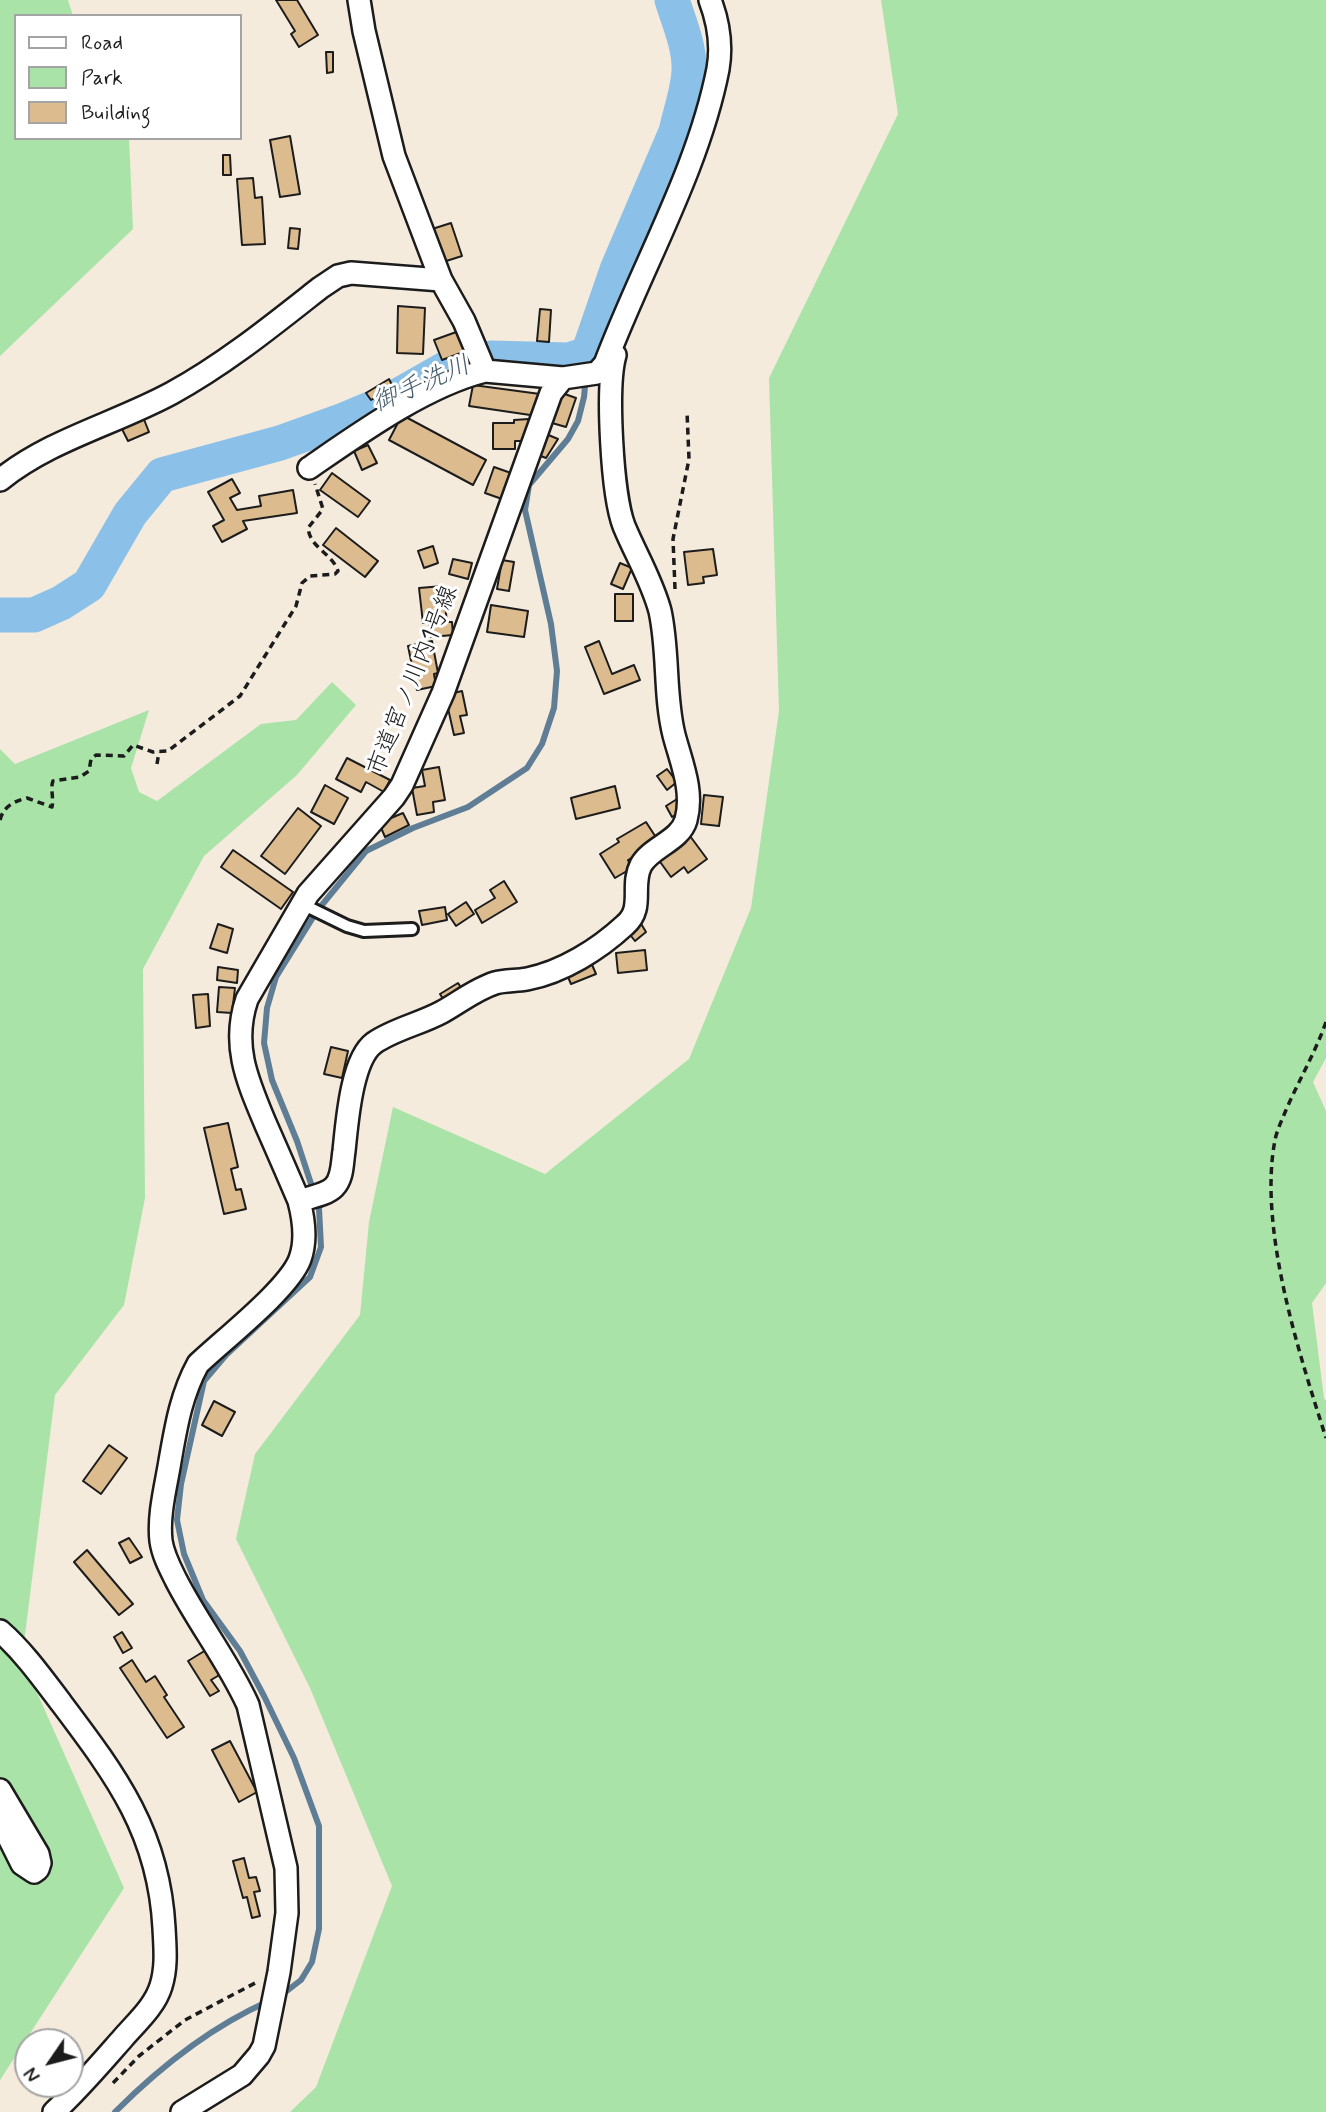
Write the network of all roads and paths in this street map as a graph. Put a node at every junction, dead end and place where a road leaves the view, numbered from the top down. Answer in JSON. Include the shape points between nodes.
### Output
{"nodes":[{"id":1,"x":359,"y":0,"type":"edge"},
{"id":2,"x":710,"y":0,"type":"edge"},
{"id":3,"x":441,"y":280,"type":"junction"},
{"id":4,"x":624,"y":318,"type":"junction"},
{"id":5,"x":482,"y":364,"type":"junction"},
{"id":6,"x":575,"y":376,"type":"junction"},
{"id":7,"x":687,"y":412,"type":"dead end"},
{"id":8,"x":309,"y":468,"type":"joint"},
{"id":9,"x":0,"y":480,"type":"edge"},
{"id":10,"x":676,"y":601,"type":"dead end"},
{"id":11,"x":159,"y":752,"type":"junction"},
{"id":12,"x":158,"y":764,"type":"dead end"},
{"id":13,"x":0,"y":820,"type":"edge"},
{"id":14,"x":305,"y":906,"type":"junction"},
{"id":15,"x":412,"y":929,"type":"dead end"},
{"id":16,"x":1326,"y":1022,"type":"edge"},
{"id":17,"x":309,"y":1198,"type":"junction"},
{"id":18,"x":1326,"y":1438,"type":"edge"},
{"id":19,"x":0,"y":1631,"type":"edge"},
{"id":20,"x":0,"y":1790,"type":"edge"},
{"id":21,"x":0,"y":1820,"type":"edge"},
{"id":22,"x":277,"y":1980,"type":"junction"},
{"id":23,"x":113,"y":2083,"type":"dead end"},
{"id":24,"x":54,"y":2112,"type":"edge"},
{"id":25,"x":182,"y":2112,"type":"edge"}],
"edges":[{"from":1,"to":3,"type":"street","via":[[394,156]]},
{"from":2,"to":4,"type":"street","name":"市道宮ノ川内1号線","via":[[719,49],[708,105],[677,197]]},
{"from":3,"to":5,"type":"street"},
{"from":3,"to":9,"type":"street","via":[[368,273],[338,276],[171,394],[69,439]]},
{"from":4,"to":6,"type":"street","name":"市道宮ノ川内1号線","via":[[600,371]]},
{"from":4,"to":17,"type":"street","via":[[611,374],[616,492],[624,526],[660,611],[674,735],[688,790],[686,820],[644,860],[636,879],[634,917],[602,944],[550,972],[484,987],[373,1044],[364,1053],[352,1092],[337,1184]]},
{"from":5,"to":6,"type":"street"},
{"from":5,"to":8,"type":"street"},
{"from":6,"to":14,"type":"street","name":"市道宮ノ川内1号線","via":[[551,393],[443,693],[402,785],[319,880]]},
{"from":7,"to":10,"type":"path","via":[[689,460],[673,539]]},
{"from":8,"to":11,"type":"path","via":[[323,509],[308,528],[309,535],[338,570],[310,576],[302,583],[296,606],[240,696],[167,751]]},
{"from":11,"to":12,"type":"path"},
{"from":11,"to":13,"type":"path","via":[[132,745],[124,755],[96,755],[89,771],[80,777],[53,781],[52,807],[27,798],[19,800]]},
{"from":14,"to":15,"type":"lane","via":[[364,930]]},
{"from":14,"to":17,"type":"street","name":"市道宮ノ川内1号線","via":[[247,999],[240,1037],[247,1082]]},
{"from":16,"to":18,"type":"path","via":[[1275,1138],[1270,1181],[1277,1258]]},
{"from":17,"to":22,"type":"street","name":"市道宮ノ川内1号線","via":[[296,1268],[198,1364],[188,1381],[171,1455],[160,1539],[184,1595],[236,1681],[254,1727],[286,1868],[287,1913]]},
{"from":19,"to":24,"type":"street","via":[[28,1659],[133,1808],[152,1852],[163,1905],[166,1960],[161,1988],[150,2007]]},
{"from":20,"to":21,"type":"street","via":[[38,1854],[40,1863],[34,1872],[22,1864]]},
{"from":22,"to":23,"type":"path","via":[[223,1998],[185,2020]]},
{"from":22,"to":25,"type":"street","name":"市道宮ノ川内1号線","via":[[264,2046],[253,2064]]}]}
